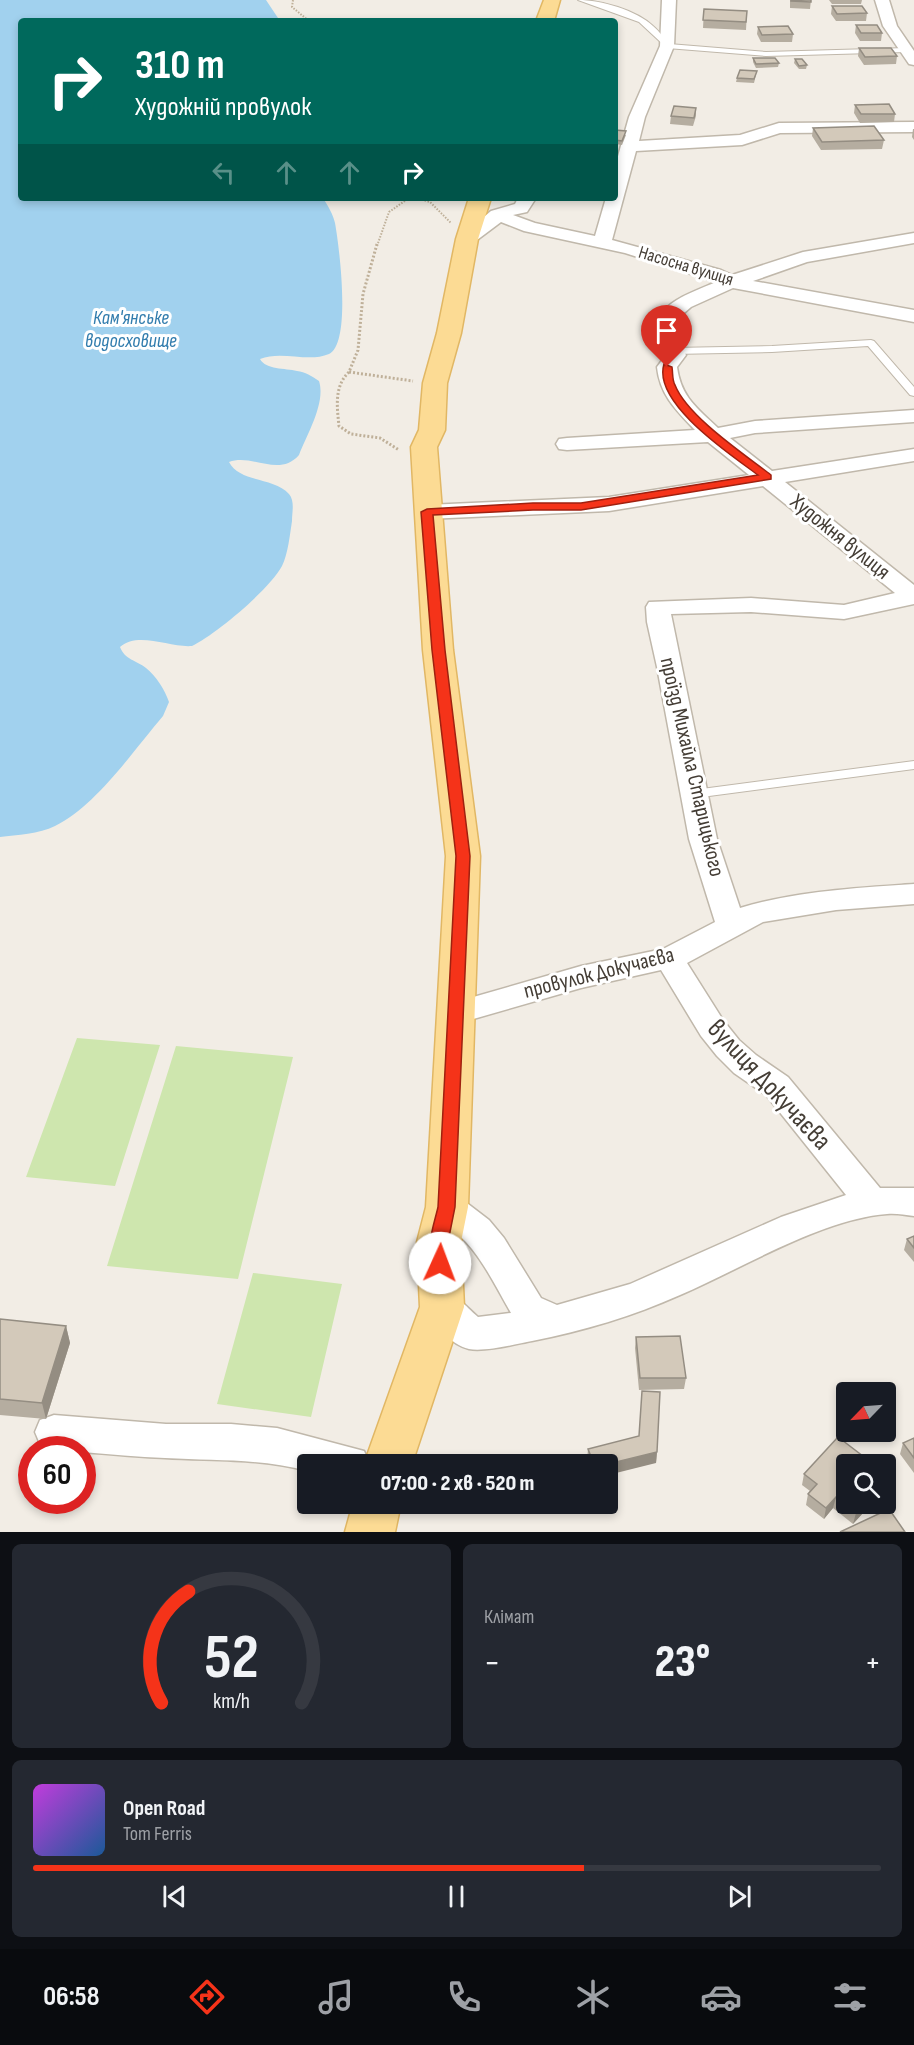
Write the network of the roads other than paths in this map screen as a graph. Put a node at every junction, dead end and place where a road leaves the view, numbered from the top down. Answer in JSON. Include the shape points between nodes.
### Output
{"nodes":[{"id":1,"x":552,"y":0,"type":"edge"},
{"id":2,"x":581,"y":0,"type":"edge"},
{"id":3,"x":669,"y":0,"type":"edge"},
{"id":4,"x":882,"y":0,"type":"edge"},
{"id":5,"x":548,"y":18,"type":"edge"},
{"id":6,"x":667,"y":46,"type":"junction"},
{"id":7,"x":910,"y":56,"type":"edge"},
{"id":8,"x":914,"y":127,"type":"edge"},
{"id":9,"x":629,"y":146,"type":"junction"},
{"id":10,"x":618,"y":182,"type":"edge"},
{"id":11,"x":479,"y":201,"type":"edge"},
{"id":12,"x":525,"y":201,"type":"edge"},
{"id":13,"x":613,"y":201,"type":"edge"},
{"id":14,"x":914,"y":238,"type":"edge"},
{"id":15,"x":467,"y":239,"type":"junction"},
{"id":16,"x":602,"y":243,"type":"junction"},
{"id":17,"x":731,"y":282,"type":"junction"},
{"id":18,"x":914,"y":316,"type":"edge"},
{"id":19,"x":673,"y":351,"type":"junction"},
{"id":20,"x":914,"y":393,"type":"edge"},
{"id":21,"x":914,"y":416,"type":"edge"},
{"id":22,"x":713,"y":435,"type":"junction"},
{"id":23,"x":567,"y":444,"type":"dead end"},
{"id":24,"x":914,"y":455,"type":"edge"},
{"id":25,"x":767,"y":477,"type":"junction"},
{"id":26,"x":427,"y":512,"type":"junction"},
{"id":27,"x":913,"y":596,"type":"edge"},
{"id":28,"x":914,"y":765,"type":"edge"},
{"id":29,"x":694,"y":794,"type":"junction"},
{"id":30,"x":914,"y":894,"type":"edge"},
{"id":31,"x":731,"y":925,"type":"junction"},
{"id":32,"x":669,"y":958,"type":"junction"},
{"id":33,"x":456,"y":1013,"type":"junction"},
{"id":34,"x":914,"y":1202,"type":"edge"},
{"id":35,"x":873,"y":1203,"type":"junction"},
{"id":36,"x":447,"y":1207,"type":"junction"},
{"id":37,"x":442,"y":1307,"type":"junction"},
{"id":38,"x":556,"y":1320,"type":"junction"},
{"id":39,"x":54,"y":1432,"type":"dead end"},
{"id":40,"x":312,"y":1454,"type":"edge"},
{"id":41,"x":391,"y":1454,"type":"edge"},
{"id":42,"x":374,"y":1514,"type":"edge"},
{"id":43,"x":370,"y":1532,"type":"edge"}],
"edges":[{"from":1,"to":5,"type":"main road"},
{"from":2,"to":6,"type":"lane","via":[[650,25]]},
{"from":3,"to":6,"type":"street"},
{"from":4,"to":7,"type":"street","via":[[885,18]]},
{"from":6,"to":7,"type":"lane","via":[[766,54]]},
{"from":6,"to":9,"type":"street"},
{"from":8,"to":9,"type":"street","via":[[779,128],[742,140]]},
{"from":9,"to":10,"type":"street"},
{"from":11,"to":15,"type":"main road"},
{"from":12,"to":15,"type":"street","via":[[521,208],[504,212]]},
{"from":13,"to":16,"type":"street"},
{"from":14,"to":17,"type":"street","via":[[803,257]]},
{"from":15,"to":16,"type":"street","name":"Насосна вулиця","via":[[497,216]]},
{"from":15,"to":26,"type":"main road","via":[[435,384],[432,430],[424,447]]},
{"from":16,"to":17,"type":"street","name":"Насосна вулиця"},
{"from":17,"to":18,"type":"street","name":"Насосна вулиця"},
{"from":17,"to":19,"type":"street","via":[[684,303],[669,316],[665,325]]},
{"from":19,"to":20,"type":"lane","via":[[872,343]]},
{"from":19,"to":22,"type":"street","name":"Художня вулиця","via":[[676,355],[667,367],[669,384],[679,402]]},
{"from":21,"to":22,"type":"street","via":[[755,427]]},
{"from":22,"to":23,"type":"street"},
{"from":22,"to":25,"type":"street","name":"Художня вулиця"},
{"from":24,"to":25,"type":"street"},
{"from":25,"to":26,"type":"street","via":[[581,507]]},
{"from":25,"to":27,"type":"street","name":"Художня вулиця"},
{"from":26,"to":33,"type":"main road","via":[[438,650],[463,856]]},
{"from":27,"to":29,"type":"street","name":"проїзд Михайла Старицького","via":[[844,612],[751,605],[658,607]]},
{"from":28,"to":29,"type":"lane"},
{"from":29,"to":31,"type":"street","name":"проїзд Михайла Старицького","via":[[703,839]]},
{"from":30,"to":31,"type":"street","name":"провулок Докучаєва","via":[[776,909]]},
{"from":31,"to":32,"type":"street","name":"провулок Докучаєва"},
{"from":32,"to":33,"type":"street","name":"провулок Докучаєва","via":[[581,976]]},
{"from":32,"to":35,"type":"street","name":"вулиця Докучаєва","via":[[728,1048],[777,1086]]},
{"from":33,"to":36,"type":"main road"},
{"from":34,"to":35,"type":"street"},
{"from":35,"to":38,"type":"street","via":[[824,1216],[608,1307]]},
{"from":36,"to":37,"type":"main road","via":[[439,1242]]},
{"from":36,"to":38,"type":"street","via":[[477,1230],[492,1248],[528,1309],[540,1317]]},
{"from":37,"to":38,"type":"street","via":[[471,1334]]},
{"from":37,"to":41,"type":"main road"},
{"from":39,"to":40,"type":"street","via":[[166,1441],[231,1441],[277,1445]]},
{"from":42,"to":43,"type":"main road"}]}
